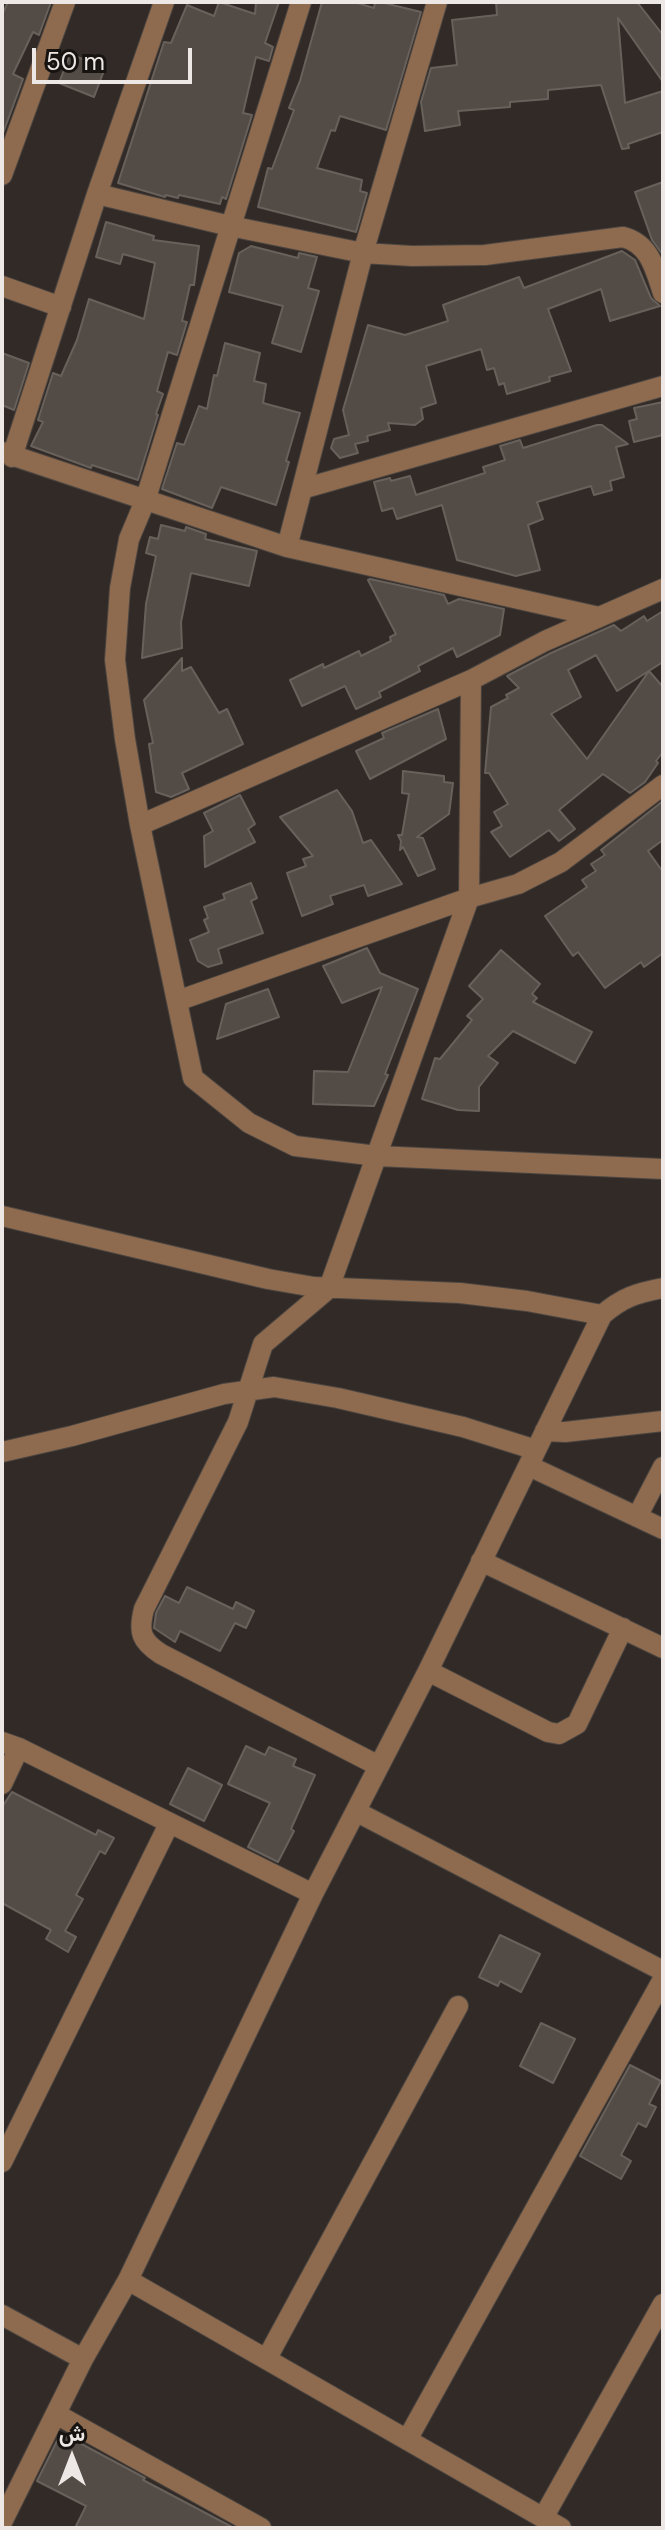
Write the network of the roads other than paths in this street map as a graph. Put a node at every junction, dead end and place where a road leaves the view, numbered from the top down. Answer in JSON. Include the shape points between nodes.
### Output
{"nodes":[{"id":1,"x":65,"y":2,"type":"edge"},
{"id":2,"x":164,"y":2,"type":"edge"},
{"id":3,"x":301,"y":2,"type":"edge"},
{"id":4,"x":437,"y":2,"type":"edge"},
{"id":5,"x":2,"y":175,"type":"edge"},
{"id":6,"x":97,"y":194,"type":"junction"},
{"id":7,"x":230,"y":226,"type":"junction"},
{"id":8,"x":363,"y":253,"type":"junction"},
{"id":9,"x":2,"y":286,"type":"edge"},
{"id":10,"x":663,"y":293,"type":"edge"},
{"id":11,"x":61,"y":307,"type":"junction"},
{"id":12,"x":663,"y":386,"type":"edge"},
{"id":13,"x":7,"y":454,"type":"edge"},
{"id":14,"x":302,"y":489,"type":"junction"},
{"id":15,"x":145,"y":501,"type":"junction"},
{"id":16,"x":287,"y":547,"type":"junction"},
{"id":17,"x":663,"y":589,"type":"edge"},
{"id":18,"x":599,"y":617,"type":"junction"},
{"id":19,"x":471,"y":680,"type":"junction"},
{"id":20,"x":663,"y":785,"type":"edge"},
{"id":21,"x":140,"y":825,"type":"junction"},
{"id":22,"x":469,"y":898,"type":"junction"},
{"id":23,"x":177,"y":1001,"type":"junction"},
{"id":24,"x":377,"y":1156,"type":"junction"},
{"id":25,"x":663,"y":1169,"type":"edge"},
{"id":26,"x":2,"y":1216,"type":"edge"},
{"id":27,"x":329,"y":1288,"type":"junction"},
{"id":28,"x":663,"y":1288,"type":"edge"},
{"id":29,"x":602,"y":1315,"type":"junction"},
{"id":30,"x":249,"y":1390,"type":"junction"},
{"id":31,"x":663,"y":1421,"type":"edge"},
{"id":32,"x":545,"y":1431,"type":"junction"},
{"id":33,"x":2,"y":1452,"type":"edge"},
{"id":34,"x":532,"y":1458,"type":"junction"},
{"id":35,"x":663,"y":1467,"type":"edge"},
{"id":36,"x":637,"y":1517,"type":"junction"},
{"id":37,"x":663,"y":1529,"type":"edge"},
{"id":38,"x":481,"y":1561,"type":"junction"},
{"id":39,"x":623,"y":1628,"type":"junction"},
{"id":40,"x":663,"y":1648,"type":"edge"},
{"id":41,"x":428,"y":1671,"type":"junction"},
{"id":42,"x":11,"y":1745,"type":"edge"},
{"id":43,"x":377,"y":1765,"type":"junction"},
{"id":44,"x":2,"y":1784,"type":"edge"},
{"id":45,"x":357,"y":1812,"type":"junction"},
{"id":46,"x":169,"y":1824,"type":"junction"},
{"id":47,"x":313,"y":1894,"type":"junction"},
{"id":48,"x":663,"y":1971,"type":"edge"},
{"id":49,"x":663,"y":1979,"type":"edge"},
{"id":50,"x":458,"y":2006,"type":"dead end"},
{"id":51,"x":2,"y":2162,"type":"edge"},
{"id":52,"x":128,"y":2280,"type":"junction"},
{"id":53,"x":663,"y":2304,"type":"edge"},
{"id":54,"x":2,"y":2315,"type":"edge"},
{"id":55,"x":267,"y":2358,"type":"junction"},
{"id":56,"x":83,"y":2359,"type":"junction"},
{"id":57,"x":56,"y":2414,"type":"junction"},
{"id":58,"x":407,"y":2440,"type":"junction"},
{"id":59,"x":8,"y":2498,"type":"edge"},
{"id":60,"x":2,"y":2522,"type":"edge"},
{"id":61,"x":552,"y":2523,"type":"edge"},
{"id":62,"x":261,"y":2528,"type":"edge"}],
"edges":[{"from":1,"to":5,"type":"street"},
{"from":2,"to":6,"type":"street"},
{"from":3,"to":7,"type":"street"},
{"from":4,"to":8,"type":"street"},
{"from":6,"to":7,"type":"street"},
{"from":6,"to":11,"type":"street"},
{"from":7,"to":8,"type":"street"},
{"from":7,"to":15,"type":"street"},
{"from":8,"to":10,"type":"street","via":[[485,255],[623,237],[646,251]]},
{"from":8,"to":14,"type":"street"},
{"from":9,"to":11,"type":"street"},
{"from":11,"to":13,"type":"street"},
{"from":12,"to":14,"type":"street"},
{"from":13,"to":15,"type":"street"},
{"from":14,"to":16,"type":"street"},
{"from":15,"to":16,"type":"street"},
{"from":15,"to":21,"type":"street","via":[[129,539],[115,660]]},
{"from":16,"to":18,"type":"street"},
{"from":17,"to":18,"type":"street"},
{"from":18,"to":19,"type":"street"},
{"from":19,"to":21,"type":"street"},
{"from":19,"to":22,"type":"street"},
{"from":20,"to":22,"type":"street","via":[[561,862],[518,884]]},
{"from":21,"to":23,"type":"street"},
{"from":22,"to":23,"type":"street"},
{"from":22,"to":24,"type":"street"},
{"from":23,"to":24,"type":"street","via":[[193,1078],[249,1123],[295,1146]]},
{"from":24,"to":25,"type":"street"},
{"from":24,"to":27,"type":"street"},
{"from":26,"to":27,"type":"street","via":[[268,1279]]},
{"from":27,"to":29,"type":"street","via":[[460,1293]]},
{"from":27,"to":30,"type":"street","via":[[263,1344]]},
{"from":28,"to":29,"type":"street","via":[[618,1301]]},
{"from":29,"to":32,"type":"street"},
{"from":30,"to":33,"type":"street"},
{"from":30,"to":34,"type":"street","via":[[296,1389],[463,1427]]},
{"from":30,"to":43,"type":"street","via":[[144,1609],[141,1636],[161,1654]]},
{"from":31,"to":32,"type":"street"},
{"from":32,"to":34,"type":"street"},
{"from":34,"to":36,"type":"street"},
{"from":34,"to":38,"type":"street"},
{"from":35,"to":36,"type":"street"},
{"from":36,"to":37,"type":"street"},
{"from":38,"to":39,"type":"street"},
{"from":38,"to":41,"type":"street"},
{"from":39,"to":40,"type":"street"},
{"from":39,"to":41,"type":"street","via":[[577,1724],[559,1734]]},
{"from":41,"to":43,"type":"street"},
{"from":42,"to":44,"type":"street"},
{"from":42,"to":46,"type":"street"},
{"from":43,"to":45,"type":"street"},
{"from":45,"to":47,"type":"street"},
{"from":45,"to":48,"type":"street"},
{"from":46,"to":47,"type":"street"},
{"from":46,"to":51,"type":"street"},
{"from":47,"to":52,"type":"street"},
{"from":49,"to":58,"type":"street"},
{"from":50,"to":55,"type":"street"},
{"from":52,"to":55,"type":"street"},
{"from":52,"to":56,"type":"street"},
{"from":53,"to":61,"type":"street"},
{"from":54,"to":56,"type":"street"},
{"from":55,"to":58,"type":"street"},
{"from":56,"to":57,"type":"street"},
{"from":57,"to":59,"type":"street"},
{"from":57,"to":62,"type":"street"},
{"from":58,"to":61,"type":"street"},
{"from":59,"to":60,"type":"street"}]}
